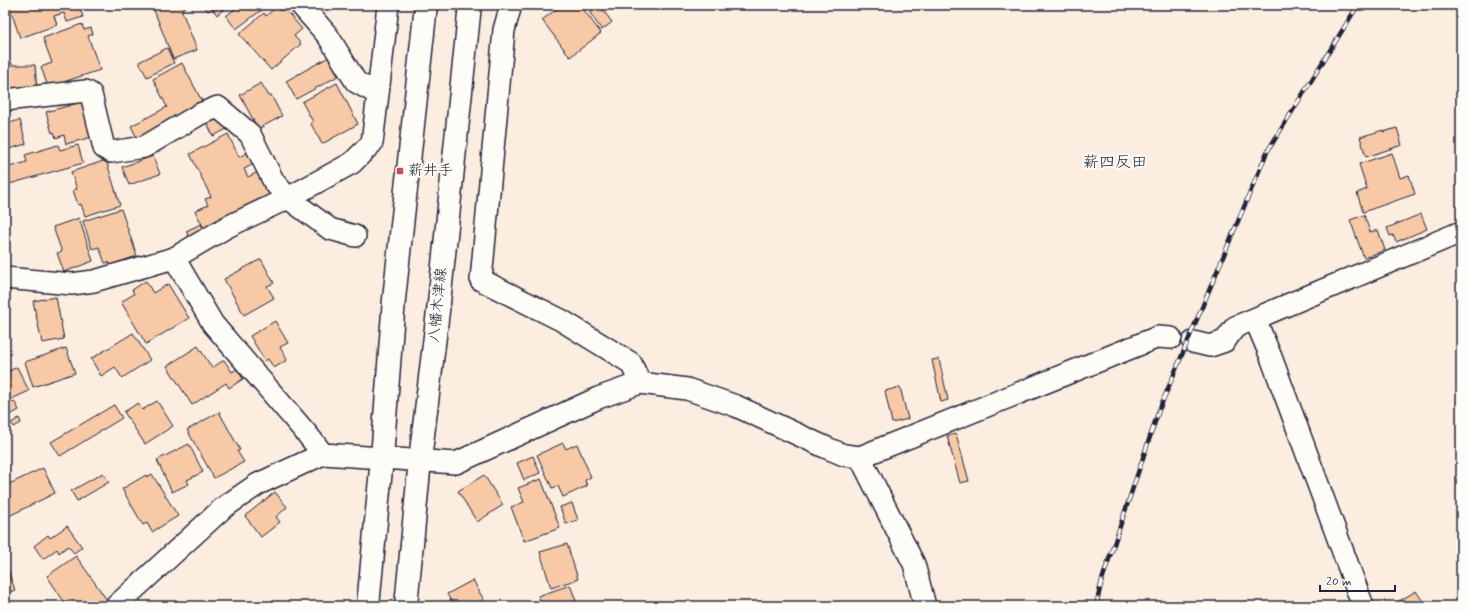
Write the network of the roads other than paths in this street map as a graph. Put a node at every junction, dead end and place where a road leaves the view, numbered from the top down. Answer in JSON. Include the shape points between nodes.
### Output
{"nodes":[{"id":1,"x":301,"y":5,"type":"edge"},
{"id":2,"x":388,"y":5,"type":"edge"},
{"id":3,"x":426,"y":5,"type":"edge"},
{"id":4,"x":470,"y":5,"type":"edge"},
{"id":5,"x":511,"y":5,"type":"edge"},
{"id":6,"x":378,"y":94,"type":"junction"},
{"id":7,"x":5,"y":100,"type":"edge"},
{"id":8,"x":288,"y":198,"type":"junction"},
{"id":9,"x":1461,"y":232,"type":"edge"},
{"id":10,"x":354,"y":236,"type":"dead end"},
{"id":11,"x":174,"y":258,"type":"junction"},
{"id":12,"x":5,"y":278,"type":"edge"},
{"id":13,"x":1254,"y":319,"type":"junction"},
{"id":14,"x":1171,"y":338,"type":"dead end"},
{"id":15,"x":1193,"y":342,"type":"dead end"},
{"id":16,"x":640,"y":383,"type":"junction"},
{"id":17,"x":322,"y":454,"type":"junction"},
{"id":18,"x":860,"y":457,"type":"junction"},
{"id":19,"x":382,"y":458,"type":"junction"},
{"id":20,"x":420,"y":460,"type":"junction"},
{"id":21,"x":116,"y":606,"type":"edge"},
{"id":22,"x":368,"y":606,"type":"edge"},
{"id":23,"x":406,"y":606,"type":"edge"},
{"id":24,"x":925,"y":606,"type":"edge"},
{"id":25,"x":1363,"y":606,"type":"edge"}],
"edges":[{"from":1,"to":6,"type":"street","via":[[328,36],[356,82]]},
{"from":2,"to":6,"type":"street"},
{"from":3,"to":19,"type":"main road","via":[[394,299]]},
{"from":4,"to":20,"type":"main road","name":"八幡木津線"},
{"from":5,"to":16,"type":"street","via":[[504,30],[481,280],[561,320],[631,363]]},
{"from":6,"to":8,"type":"street","via":[[372,143],[352,163]]},
{"from":7,"to":8,"type":"street","via":[[86,91],[91,94],[104,148],[111,152],[144,147],[200,114],[218,107],[250,134],[274,182]]},
{"from":8,"to":10,"type":"street","via":[[330,229]]},
{"from":8,"to":11,"type":"street","via":[[227,227]]},
{"from":9,"to":13,"type":"street"},
{"from":11,"to":12,"type":"street","via":[[94,281],[72,284]]},
{"from":11,"to":17,"type":"street","via":[[213,324]]},
{"from":13,"to":15,"type":"street","via":[[1235,327],[1225,341],[1210,346]]},
{"from":13,"to":25,"type":"street","via":[[1271,357]]},
{"from":14,"to":18,"type":"street","via":[[1158,336]]},
{"from":16,"to":18,"type":"street","via":[[686,389],[736,406],[844,455]]},
{"from":16,"to":20,"type":"street","via":[[598,398],[456,463]]},
{"from":17,"to":19,"type":"street"},
{"from":17,"to":21,"type":"street","via":[[258,484],[223,508]]},
{"from":18,"to":24,"type":"street","via":[[914,564]]},
{"from":19,"to":20,"type":"street"},
{"from":19,"to":22,"type":"main road"},
{"from":20,"to":23,"type":"main road","name":"八幡木津線"}]}
